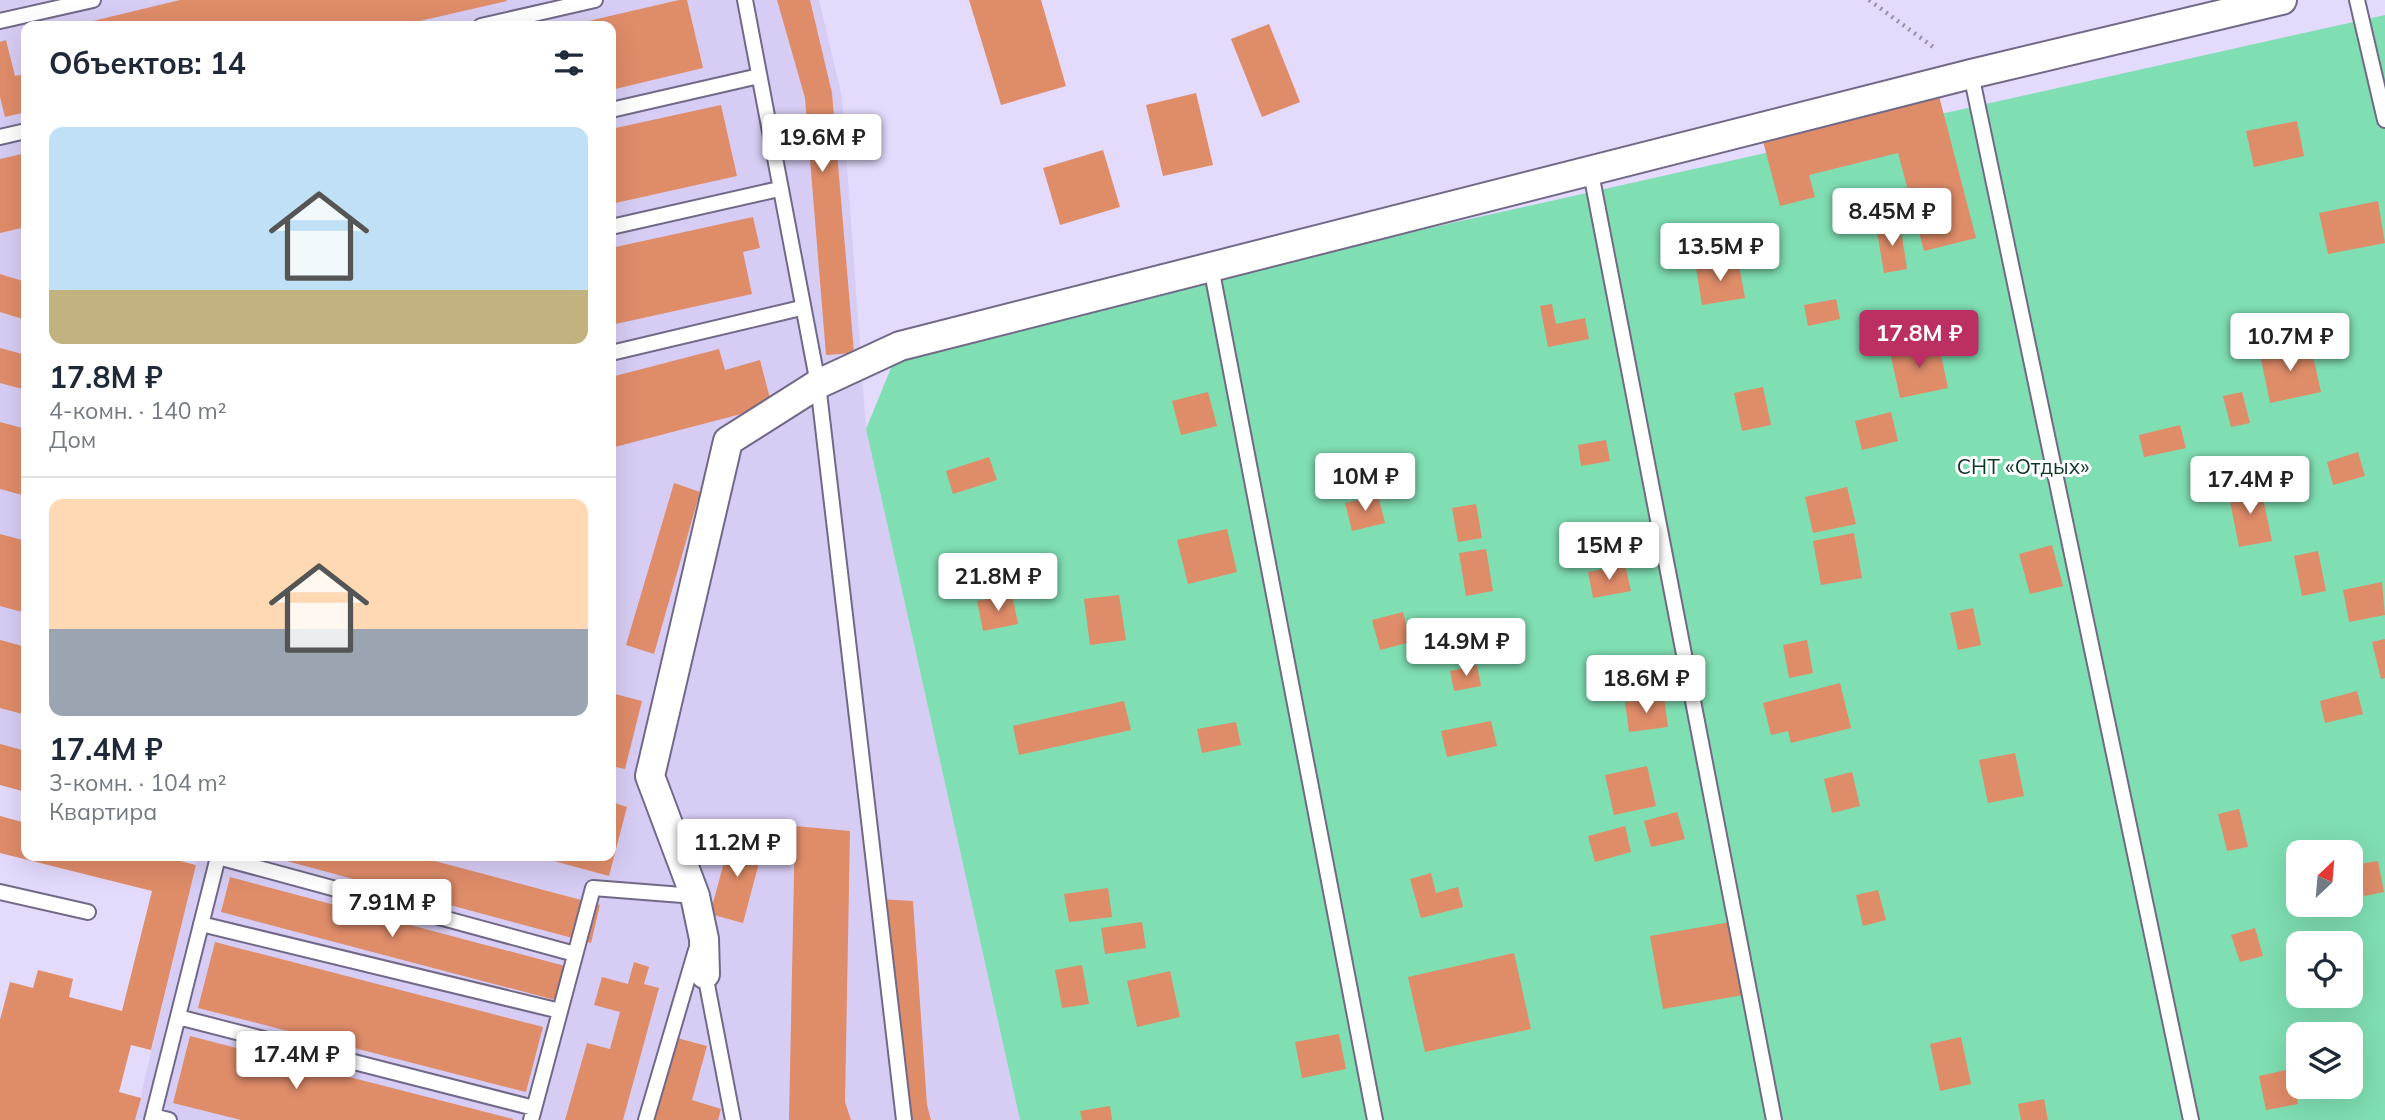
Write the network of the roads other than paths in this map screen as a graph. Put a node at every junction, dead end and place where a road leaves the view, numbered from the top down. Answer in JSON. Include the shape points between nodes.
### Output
{"nodes":[{"id":1,"x":93,"y":0,"type":"edge"},
{"id":2,"x":595,"y":0,"type":"edge"},
{"id":3,"x":745,"y":0,"type":"edge"},
{"id":4,"x":2282,"y":0,"type":"edge"},
{"id":5,"x":2357,"y":0,"type":"edge"},
{"id":6,"x":0,"y":21,"type":"edge"},
{"id":7,"x":503,"y":21,"type":"edge"},
{"id":8,"x":1971,"y":74,"type":"junction"},
{"id":9,"x":759,"y":76,"type":"junction"},
{"id":10,"x":616,"y":109,"type":"edge"},
{"id":11,"x":2385,"y":120,"type":"edge"},
{"id":12,"x":21,"y":132,"type":"edge"},
{"id":13,"x":0,"y":137,"type":"edge"},
{"id":14,"x":1591,"y":173,"type":"junction"},
{"id":15,"x":779,"y":189,"type":"junction"},
{"id":16,"x":616,"y":226,"type":"edge"},
{"id":17,"x":1211,"y":267,"type":"junction"},
{"id":18,"x":801,"y":308,"type":"junction"},
{"id":19,"x":616,"y":352,"type":"edge"},
{"id":20,"x":818,"y":384,"type":"junction"},
{"id":21,"x":217,"y":861,"type":"edge"},
{"id":22,"x":233,"y":861,"type":"edge"},
{"id":23,"x":0,"y":892,"type":"edge"},
{"id":24,"x":695,"y":896,"type":"junction"},
{"id":25,"x":88,"y":912,"type":"dead end"},
{"id":26,"x":201,"y":924,"type":"junction"},
{"id":27,"x":702,"y":929,"type":"junction"},
{"id":28,"x":575,"y":954,"type":"junction"},
{"id":29,"x":705,"y":974,"type":"joint"},
{"id":30,"x":560,"y":1011,"type":"junction"},
{"id":31,"x":178,"y":1017,"type":"junction"},
{"id":32,"x":532,"y":1114,"type":"edge"},
{"id":33,"x":152,"y":1118,"type":"edge"},
{"id":34,"x":169,"y":1120,"type":"edge"},
{"id":35,"x":646,"y":1120,"type":"edge"},
{"id":36,"x":733,"y":1120,"type":"edge"},
{"id":37,"x":904,"y":1120,"type":"edge"},
{"id":38,"x":1375,"y":1120,"type":"edge"},
{"id":39,"x":1774,"y":1120,"type":"edge"},
{"id":40,"x":2191,"y":1120,"type":"edge"}],
"edges":[{"from":1,"to":6,"type":"lane"},
{"from":2,"to":7,"type":"lane"},
{"from":3,"to":9,"type":"lane"},
{"from":4,"to":8,"type":"street"},
{"from":5,"to":11,"type":"lane"},
{"from":8,"to":14,"type":"street"},
{"from":8,"to":40,"type":"lane"},
{"from":9,"to":10,"type":"lane"},
{"from":9,"to":15,"type":"lane"},
{"from":12,"to":13,"type":"lane"},
{"from":14,"to":17,"type":"street"},
{"from":14,"to":39,"type":"lane"},
{"from":15,"to":16,"type":"lane"},
{"from":15,"to":18,"type":"lane"},
{"from":17,"to":20,"type":"street","via":[[900,346]]},
{"from":17,"to":38,"type":"lane"},
{"from":18,"to":19,"type":"lane"},
{"from":18,"to":20,"type":"lane"},
{"from":20,"to":24,"type":"street","via":[[717,448],[650,776]]},
{"from":20,"to":37,"type":"lane"},
{"from":21,"to":26,"type":"lane"},
{"from":22,"to":28,"type":"lane"},
{"from":23,"to":25,"type":"lane"},
{"from":24,"to":27,"type":"street"},
{"from":24,"to":28,"type":"lane","via":[[593,888]]},
{"from":26,"to":30,"type":"lane"},
{"from":26,"to":31,"type":"lane"},
{"from":27,"to":29,"type":"street"},
{"from":27,"to":35,"type":"lane"},
{"from":28,"to":30,"type":"lane"},
{"from":29,"to":36,"type":"lane"},
{"from":30,"to":32,"type":"lane"},
{"from":31,"to":32,"type":"lane"},
{"from":31,"to":33,"type":"lane"},
{"from":33,"to":34,"type":"lane"}]}
